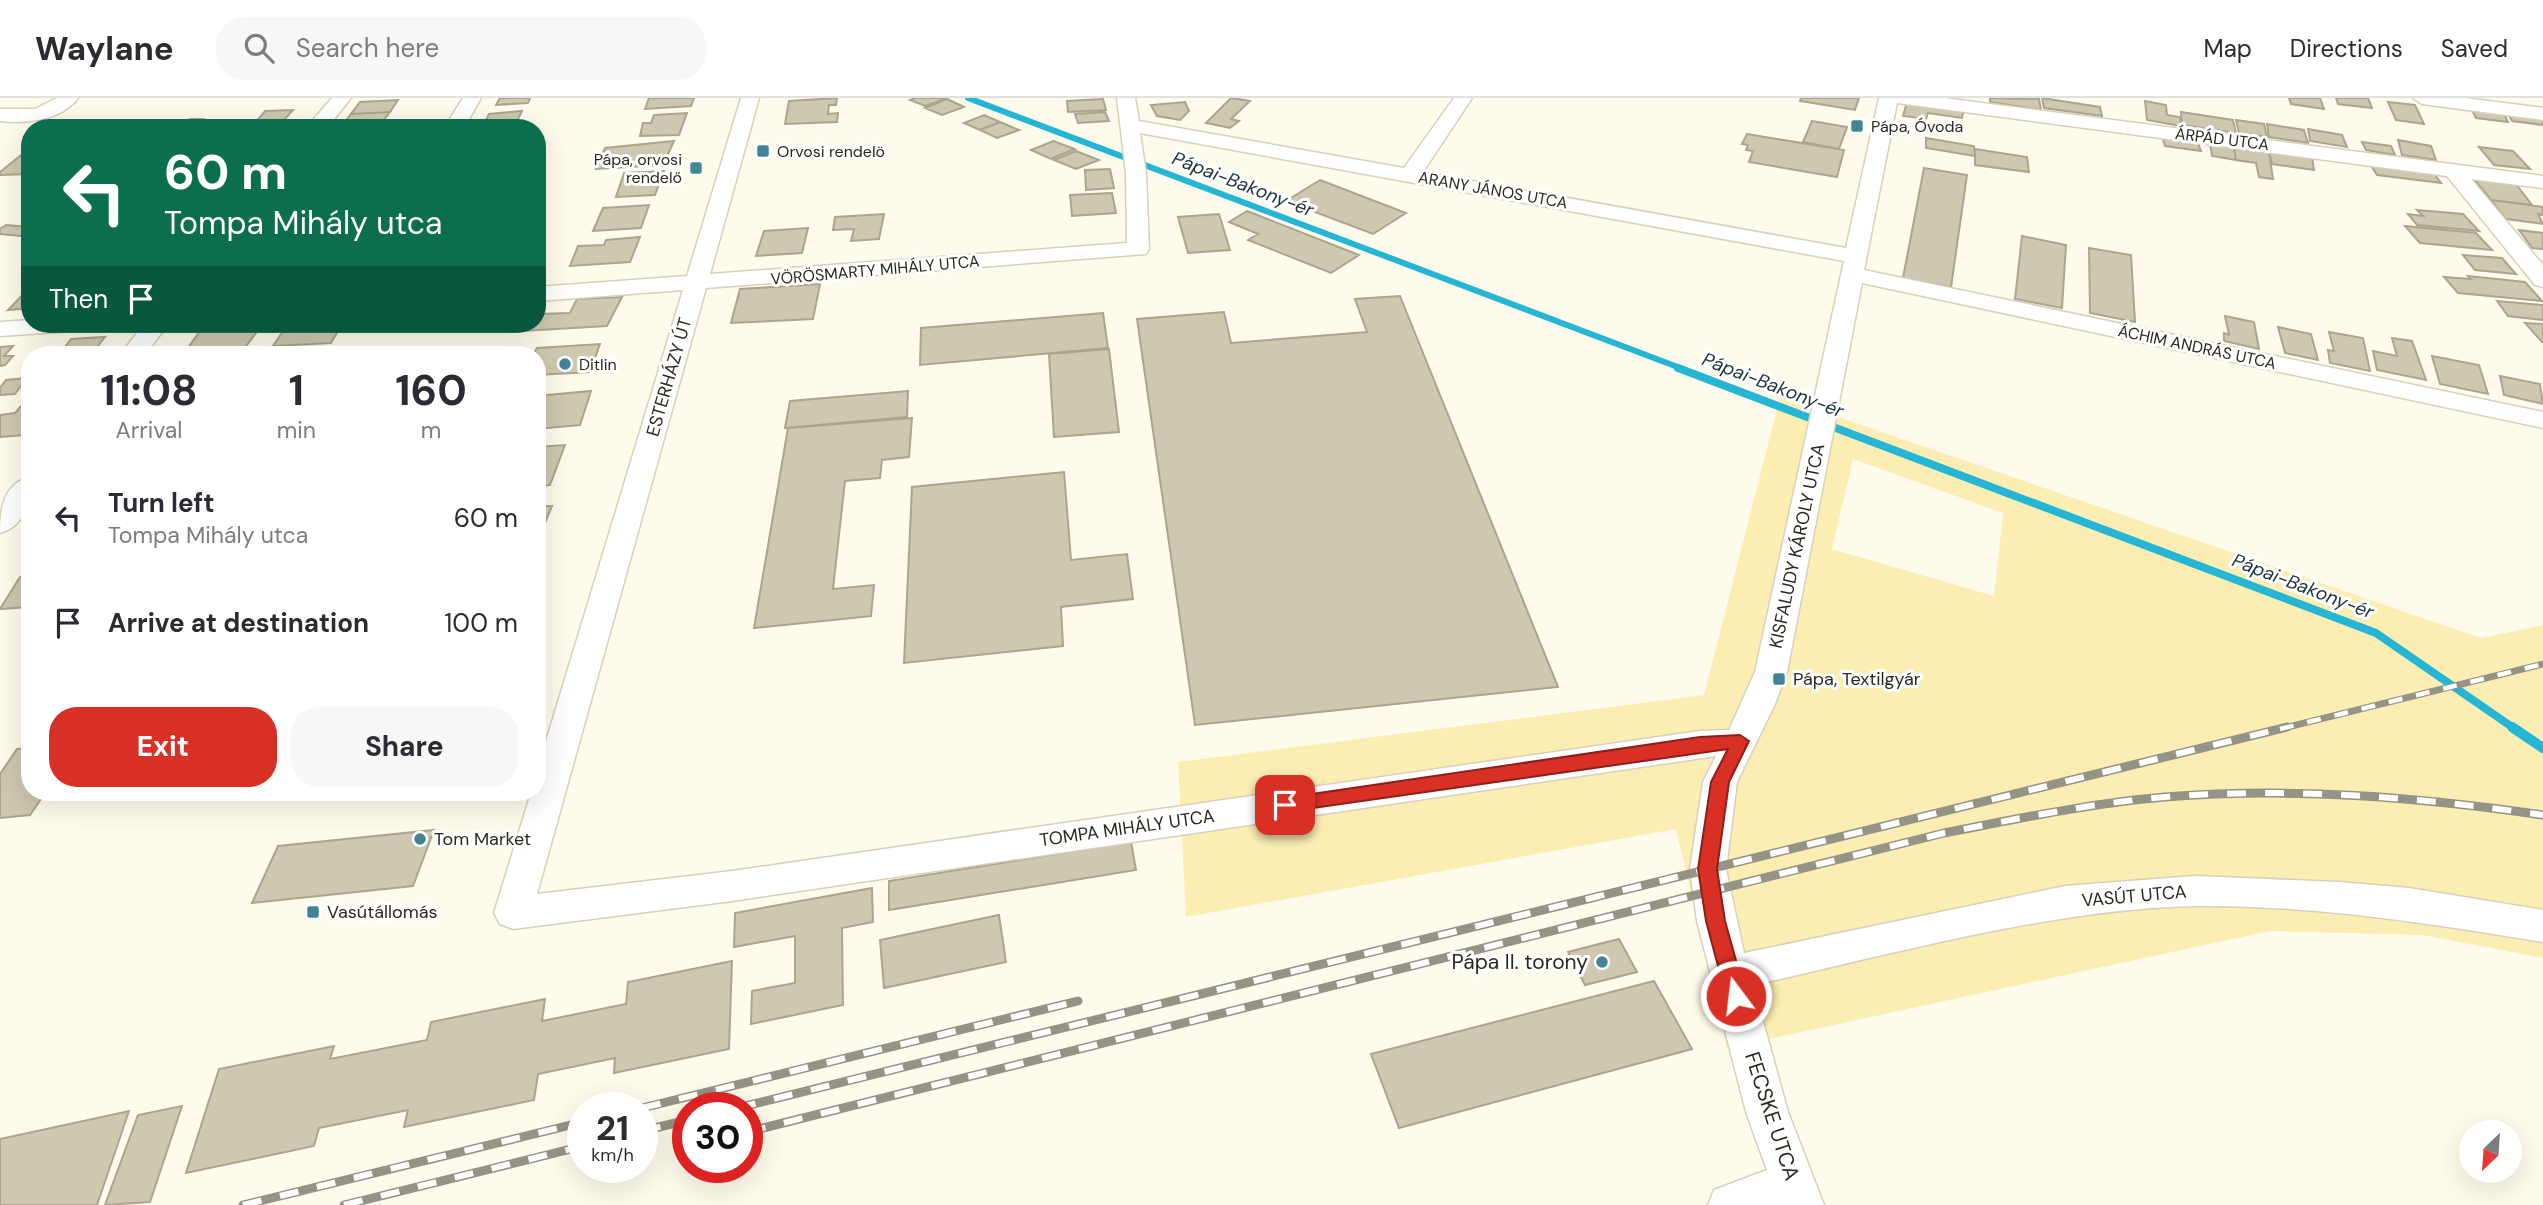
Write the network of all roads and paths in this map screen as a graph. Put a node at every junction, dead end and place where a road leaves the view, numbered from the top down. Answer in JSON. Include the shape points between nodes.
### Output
{"nodes":[{"id":1,"x":85,"y":98,"type":"edge"},
{"id":2,"x":342,"y":98,"type":"edge"},
{"id":3,"x":472,"y":98,"type":"edge"},
{"id":4,"x":750,"y":98,"type":"edge"},
{"id":5,"x":1126,"y":98,"type":"edge"},
{"id":6,"x":1463,"y":98,"type":"edge"},
{"id":7,"x":1888,"y":98,"type":"edge"},
{"id":8,"x":1901,"y":98,"type":"edge"},
{"id":9,"x":2421,"y":98,"type":"edge"},
{"id":10,"x":57,"y":105,"type":"edge"},
{"id":11,"x":2,"y":111,"type":"edge"},
{"id":12,"x":2543,"y":114,"type":"edge"},
{"id":13,"x":324,"y":119,"type":"edge"},
{"id":14,"x":459,"y":119,"type":"edge"},
{"id":15,"x":1131,"y":125,"type":"junction"},
{"id":16,"x":1183,"y":134,"type":"junction"},
{"id":17,"x":1135,"y":162,"type":"junction"},
{"id":18,"x":2453,"y":170,"type":"junction"},
{"id":19,"x":1410,"y":175,"type":"junction"},
{"id":20,"x":2543,"y":182,"type":"edge"},
{"id":21,"x":1852,"y":265,"type":"junction"},
{"id":22,"x":2543,"y":280,"type":"edge"},
{"id":23,"x":696,"y":284,"type":"junction"},
{"id":24,"x":546,"y":293,"type":"edge"},
{"id":25,"x":21,"y":328,"type":"edge"},
{"id":26,"x":0,"y":329,"type":"edge"},
{"id":27,"x":2543,"y":420,"type":"edge"},
{"id":28,"x":21,"y":497,"type":"edge"},
{"id":29,"x":0,"y":524,"type":"edge"},
{"id":30,"x":1740,"y":741,"type":"junction"},
{"id":31,"x":546,"y":798,"type":"edge"},
{"id":32,"x":545,"y":801,"type":"edge"},
{"id":33,"x":513,"y":913,"type":"joint"},
{"id":34,"x":2543,"y":926,"type":"edge"},
{"id":35,"x":1730,"y":973,"type":"junction"},
{"id":36,"x":1797,"y":1194,"type":"edge"},
{"id":37,"x":1730,"y":1205,"type":"edge"}],
"edges":[{"from":1,"to":10,"type":"street"},
{"from":2,"to":13,"type":"street"},
{"from":3,"to":14,"type":"street"},
{"from":4,"to":23,"type":"street","name":"ESTERHÁZY ÚT"},
{"from":5,"to":15,"type":"street"},
{"from":6,"to":19,"type":"street"},
{"from":7,"to":21,"type":"street","name":"KISFALUDY KÁROLY UTCA"},
{"from":8,"to":18,"type":"street","name":"ÁRPÁD UTCA"},
{"from":9,"to":12,"type":"street"},
{"from":10,"to":11,"type":"street"},
{"from":15,"to":16,"type":"street","name":"ARANY JÁNOS UTCA"},
{"from":15,"to":17,"type":"street"},
{"from":16,"to":17,"type":"street"},
{"from":16,"to":19,"type":"street","name":"ARANY JÁNOS UTCA"},
{"from":17,"to":23,"type":"street","name":"VÖRÖSMARTY MIHÁLY UTCA","via":[[1138,249]]},
{"from":18,"to":20,"type":"street","name":"ÁRPÁD UTCA"},
{"from":18,"to":22,"type":"street"},
{"from":19,"to":21,"type":"street","name":"ARANY JÁNOS UTCA"},
{"from":21,"to":27,"type":"street","name":"ÁCHIM ANDRÁS UTCA"},
{"from":21,"to":30,"type":"street","name":"KISFALUDY KÁROLY UTCA","via":[[1771,672]]},
{"from":23,"to":24,"type":"street","name":"VÖRÖSMARTY MIHÁLY UTCA"},
{"from":23,"to":31,"type":"street","name":"ESTERHÁZY ÚT"},
{"from":25,"to":26,"type":"street"},
{"from":28,"to":29,"type":"street"},
{"from":30,"to":33,"type":"street","name":"TOMPA MIHÁLY UTCA","via":[[746,884]]},
{"from":30,"to":35,"type":"street","name":"FECSKE UTCA","via":[[1720,782],[1708,869]]},
{"from":32,"to":33,"type":"street","name":"ESTERHÁZY ÚT"},
{"from":34,"to":35,"type":"street","name":"VASÚT UTCA","via":[[2353,898],[2195,891],[2065,902]]},
{"from":35,"to":36,"type":"street","name":"FECSKE UTCA","via":[[1767,1112]]},
{"from":36,"to":37,"type":"street"}]}
